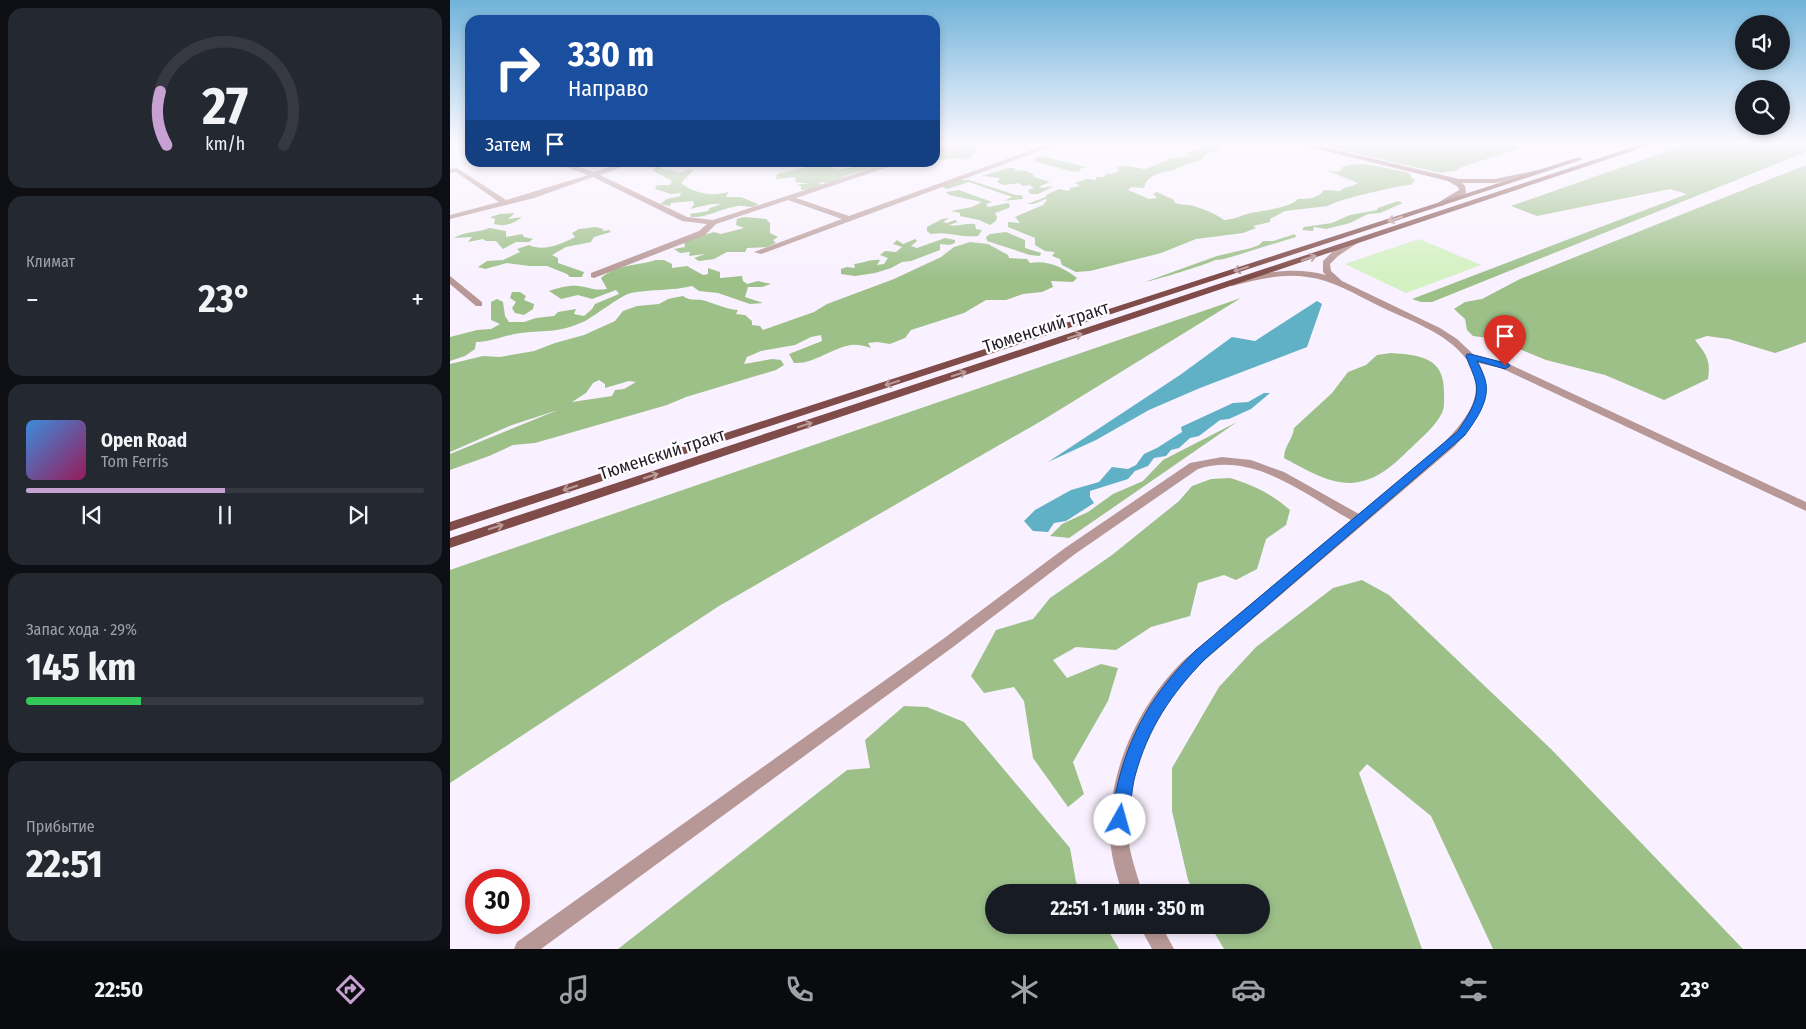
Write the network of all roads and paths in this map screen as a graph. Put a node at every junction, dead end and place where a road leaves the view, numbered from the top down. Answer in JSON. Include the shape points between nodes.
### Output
{"nodes":[{"id":1,"x":482,"y":187,"type":"edge"},
{"id":2,"x":553,"y":187,"type":"edge"},
{"id":3,"x":621,"y":187,"type":"edge"},
{"id":4,"x":823,"y":187,"type":"edge"},
{"id":5,"x":937,"y":187,"type":"edge"},
{"id":6,"x":1462,"y":187,"type":"edge"},
{"id":7,"x":1493,"y":187,"type":"edge"},
{"id":8,"x":1520,"y":187,"type":"edge"},
{"id":9,"x":791,"y":198,"type":"junction"},
{"id":10,"x":505,"y":203,"type":"junction"},
{"id":11,"x":1442,"y":204,"type":"junction"},
{"id":12,"x":450,"y":217,"type":"edge"},
{"id":13,"x":850,"y":219,"type":"junction"},
{"id":14,"x":714,"y":222,"type":"junction"},
{"id":15,"x":1355,"y":242,"type":"junction"},
{"id":16,"x":758,"y":252,"type":"dead end"},
{"id":17,"x":594,"y":275,"type":"dead end"},
{"id":18,"x":450,"y":279,"type":"edge"},
{"id":19,"x":1230,"y":284,"type":"junction"},
{"id":20,"x":1344,"y":285,"type":"junction"},
{"id":21,"x":479,"y":304,"type":"dead end"},
{"id":22,"x":1470,"y":356,"type":"junction"},
{"id":23,"x":1806,"y":506,"type":"edge"},
{"id":24,"x":1360,"y":520,"type":"junction"},
{"id":25,"x":450,"y":527,"type":"edge"},
{"id":26,"x":450,"y":543,"type":"edge"},
{"id":27,"x":1130,"y":884,"type":"edge"},
{"id":28,"x":1155,"y":934,"type":"edge"},
{"id":29,"x":524,"y":949,"type":"edge"},
{"id":30,"x":1164,"y":949,"type":"edge"}],
"edges":[{"from":1,"to":10,"type":"street"},
{"from":2,"to":10,"type":"street"},
{"from":3,"to":14,"type":"street","via":[[685,219]]},
{"from":4,"to":9,"type":"street"},
{"from":5,"to":13,"type":"street"},
{"from":6,"to":11,"type":"street","via":[[1463,191]]},
{"from":7,"to":11,"type":"main road","name":"Тюменский тракт"},
{"from":8,"to":15,"type":"main road","name":"Тюменский тракт"},
{"from":9,"to":13,"type":"street"},
{"from":9,"to":14,"type":"street"},
{"from":10,"to":12,"type":"street"},
{"from":11,"to":25,"type":"main road","name":"Тюменский тракт","one_way":true},
{"from":13,"to":16,"type":"street"},
{"from":14,"to":17,"type":"street","via":[[702,233]]},
{"from":19,"to":15,"type":"main road","name":"Тюменский тракт","one_way":true},
{"from":15,"to":20,"type":"street","via":[[1334,254],[1326,263],[1327,272]]},
{"from":18,"to":21,"type":"street"},
{"from":19,"to":20,"type":"street","via":[[1290,272],[1317,275]]},
{"from":26,"to":19,"type":"main road","name":"Тюменский тракт","one_way":true},
{"from":20,"to":22,"type":"street","via":[[1437,332]]},
{"from":22,"to":23,"type":"street","via":[[1505,366]]},
{"from":22,"to":24,"type":"street","via":[[1481,384],[1479,404],[1470,422],[1440,453]]},
{"from":24,"to":27,"type":"street","via":[[1200,655],[1166,691],[1150,716],[1127,775],[1120,806],[1119,834]]},
{"from":24,"to":29,"type":"street","via":[[1261,467],[1232,460],[1194,466],[1070,551]]},
{"from":28,"to":30,"type":"street"}]}
